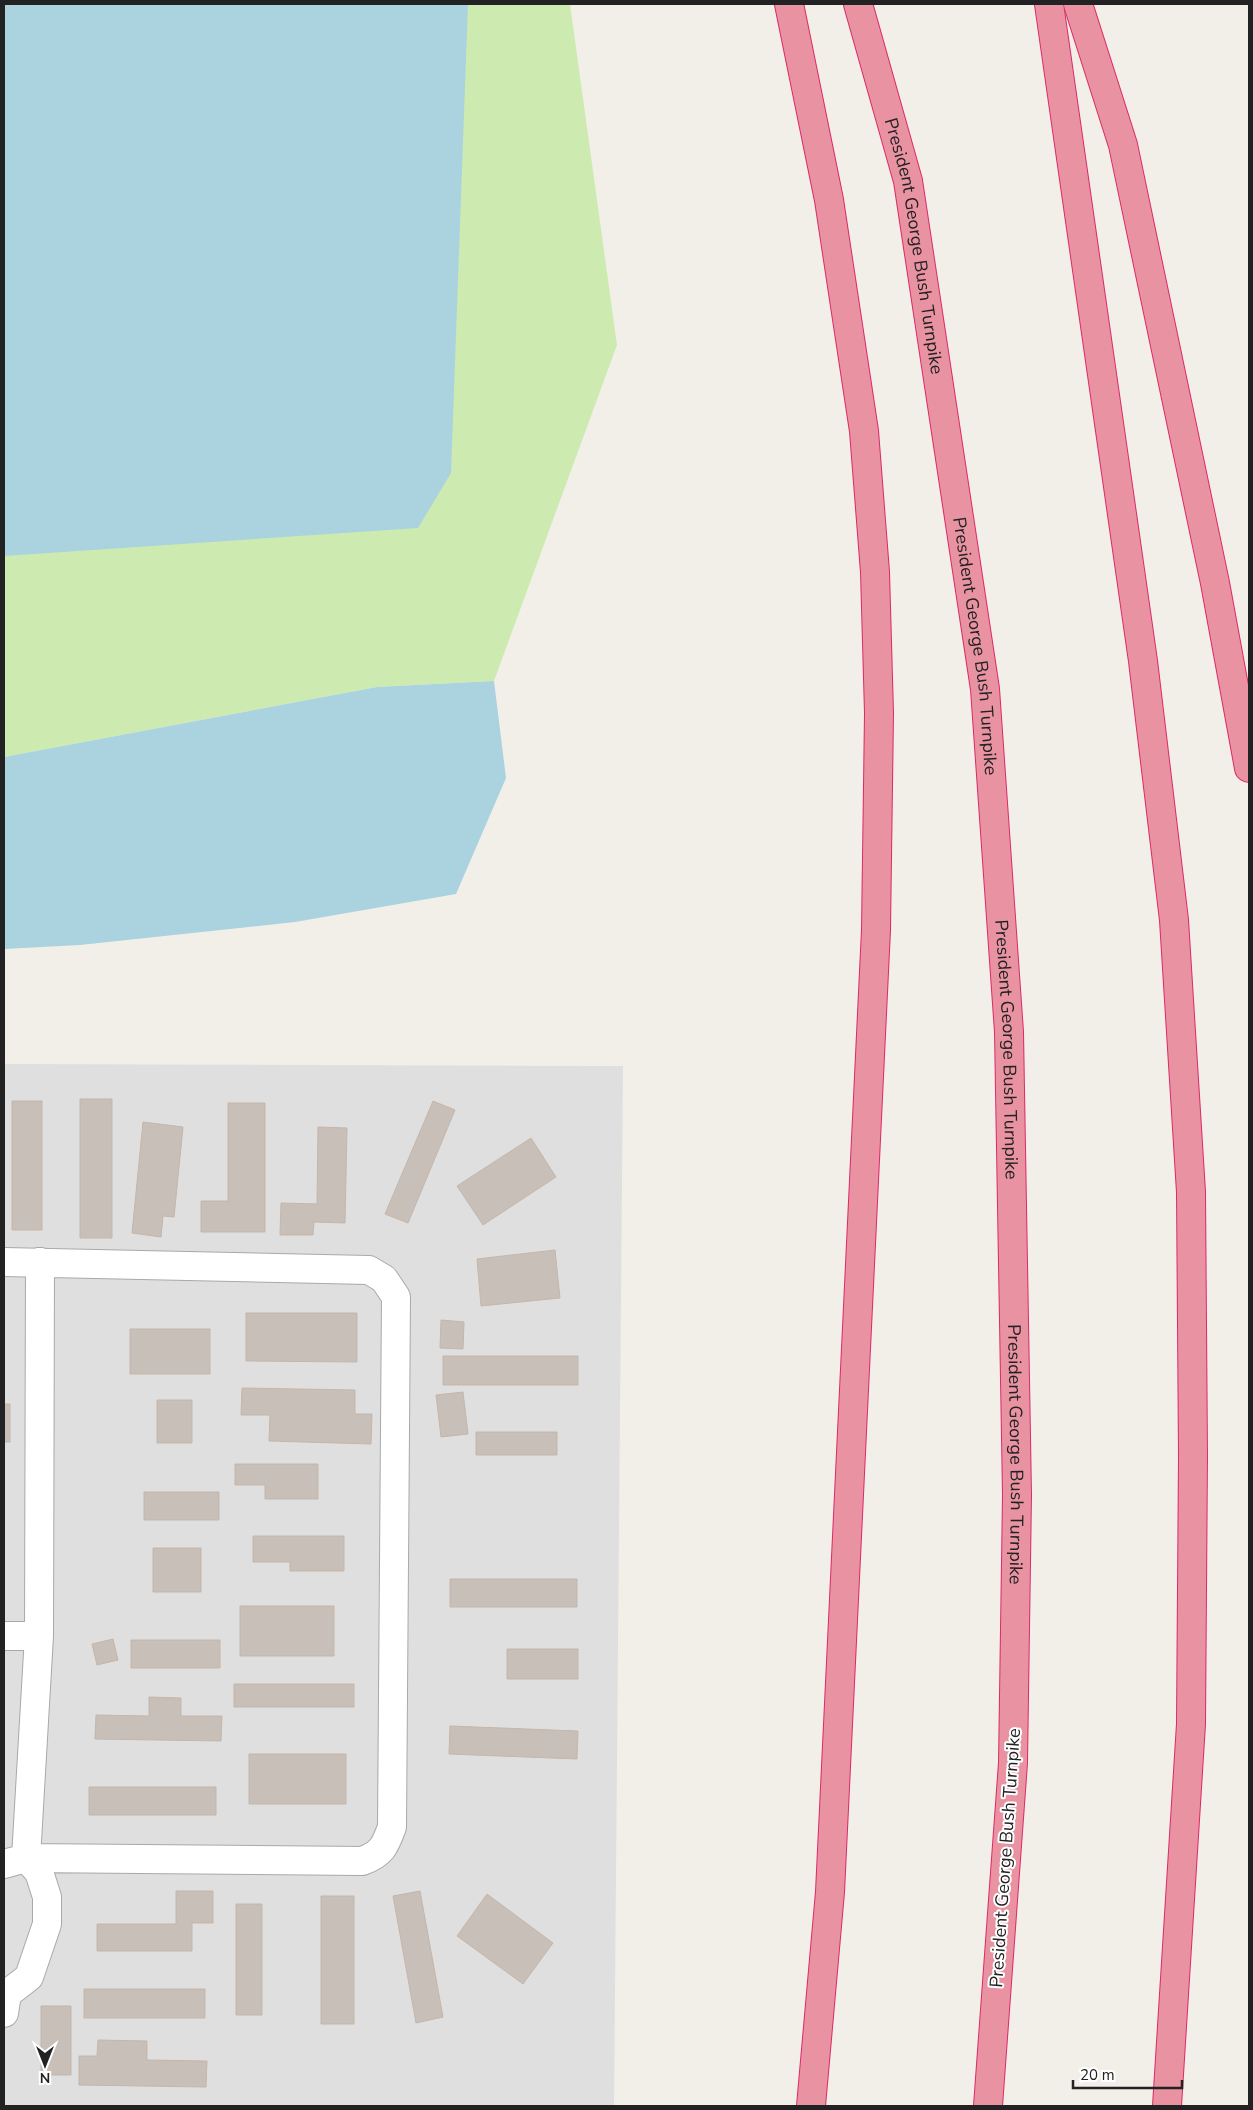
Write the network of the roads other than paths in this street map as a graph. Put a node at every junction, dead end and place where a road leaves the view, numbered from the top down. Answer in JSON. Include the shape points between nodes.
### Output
{"nodes":[{"id":1,"x":789,"y":4,"type":"edge"},
{"id":2,"x":858,"y":4,"type":"edge"},
{"id":3,"x":1049,"y":4,"type":"edge"},
{"id":4,"x":1078,"y":4,"type":"edge"},
{"id":5,"x":1249,"y":768,"type":"edge"},
{"id":6,"x":4,"y":1262,"type":"edge"},
{"id":7,"x":40,"y":1262,"type":"junction"},
{"id":8,"x":4,"y":1636,"type":"edge"},
{"id":9,"x":39,"y":1636,"type":"junction"},
{"id":10,"x":15,"y":1861,"type":"edge"},
{"id":11,"x":5,"y":2000,"type":"edge"},
{"id":12,"x":810,"y":2106,"type":"edge"},
{"id":13,"x":988,"y":2106,"type":"edge"},
{"id":14,"x":1167,"y":2106,"type":"edge"}],
"edges":[{"from":1,"to":12,"type":"highway","via":[[829,200],[864,431],[875,572],[879,713],[876,930],[830,1892]]},
{"from":2,"to":13,"type":"highway","name":"President George Bush Turnpike","via":[[908,181],[985,689],[1009,1032],[1017,1495],[1013,1763]]},
{"from":3,"to":14,"type":"highway","via":[[1144,661],[1174,920],[1191,1192],[1191,1724]]},
{"from":4,"to":5,"type":"highway","via":[[1123,145],[1215,583]]},
{"from":6,"to":7,"type":"street"},
{"from":7,"to":9,"type":"street"},
{"from":7,"to":10,"type":"street","via":[[369,1270],[384,1279],[396,1297],[392,1827],[386,1844],[376,1856],[362,1861]]},
{"from":8,"to":9,"type":"street"},
{"from":9,"to":10,"type":"street"},
{"from":10,"to":11,"type":"street","via":[[39,1872],[47,1897],[47,1924],[29,1977]]}]}
